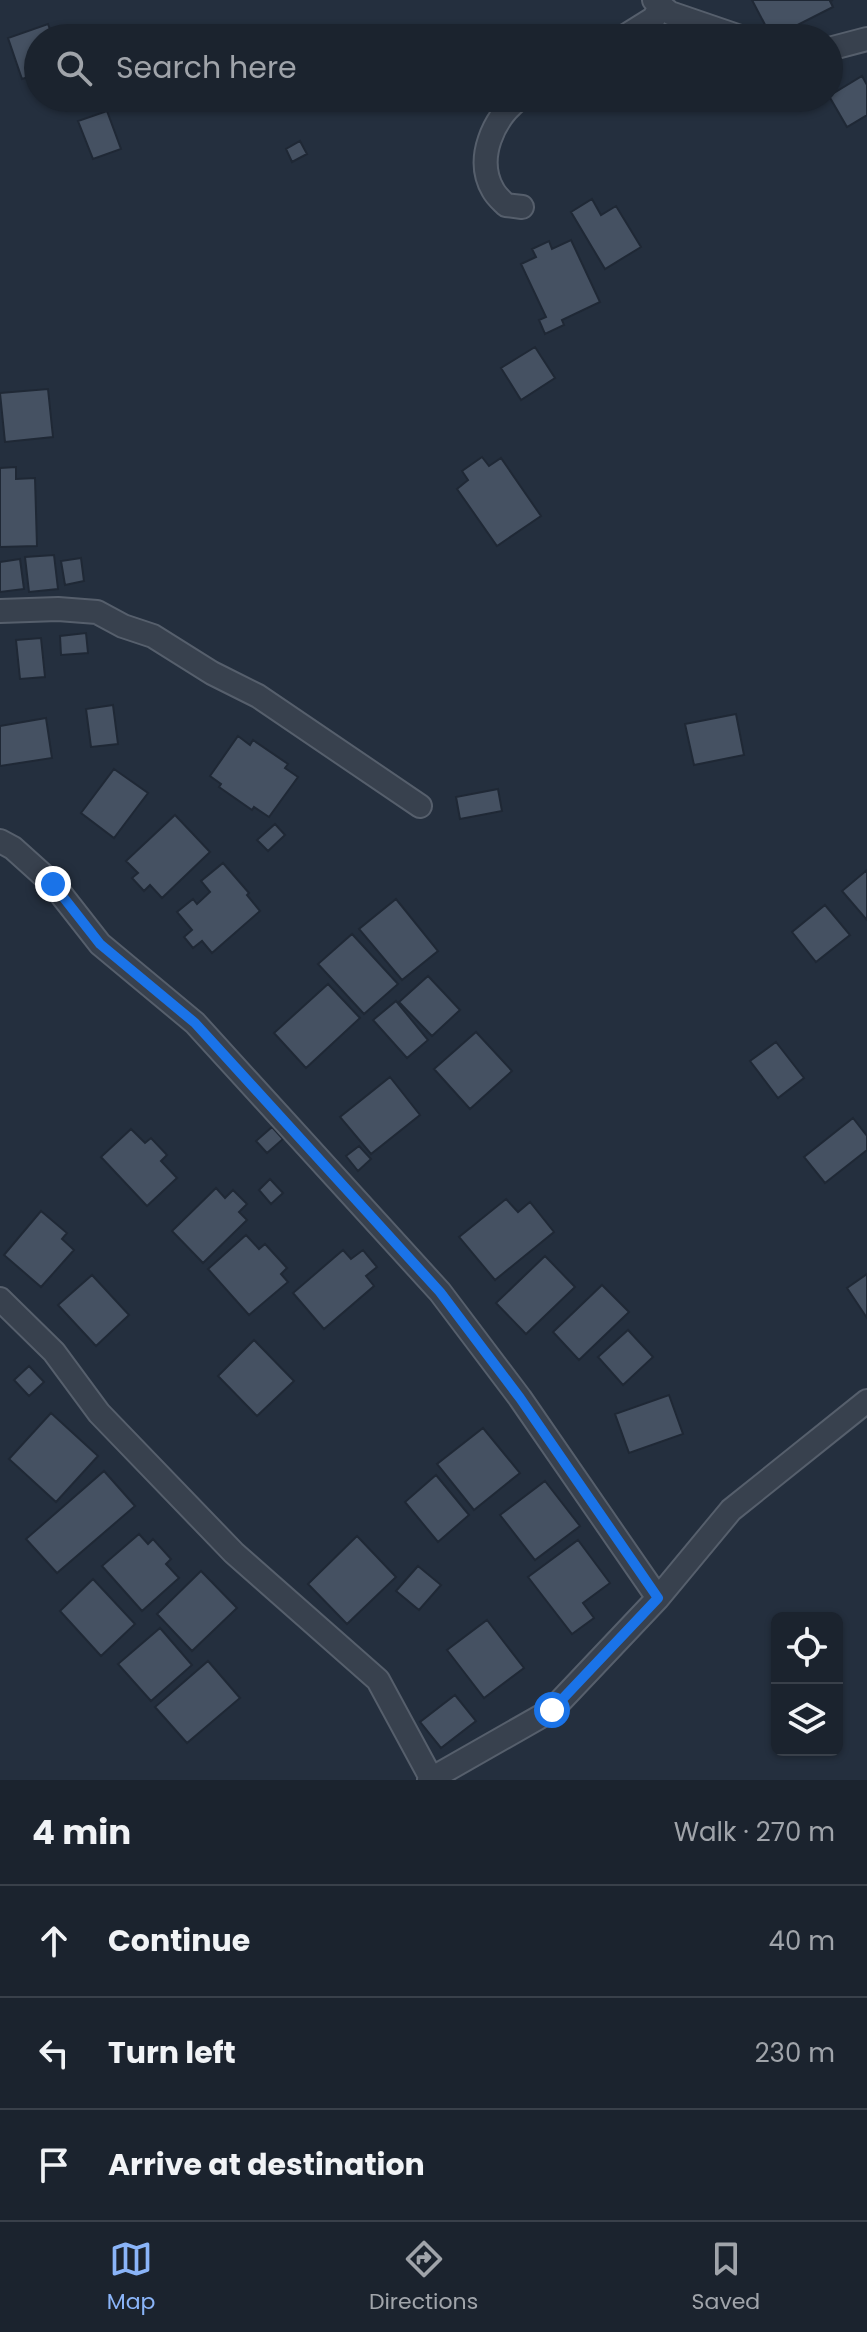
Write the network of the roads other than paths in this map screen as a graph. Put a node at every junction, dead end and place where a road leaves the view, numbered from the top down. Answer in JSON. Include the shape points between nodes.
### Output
{"nodes":[{"id":1,"x":657,"y":3,"type":"edge"},
{"id":2,"x":644,"y":24,"type":"edge"},
{"id":3,"x":704,"y":24,"type":"edge"},
{"id":4,"x":867,"y":39,"type":"edge"},
{"id":5,"x":843,"y":45,"type":"edge"},
{"id":6,"x":507,"y":112,"type":"edge"},
{"id":7,"x":522,"y":207,"type":"dead end"},
{"id":8,"x":0,"y":611,"type":"edge"},
{"id":9,"x":420,"y":806,"type":"dead end"},
{"id":10,"x":0,"y":841,"type":"edge"},
{"id":11,"x":0,"y":1299,"type":"edge"},
{"id":12,"x":867,"y":1401,"type":"edge"},
{"id":13,"x":658,"y":1598,"type":"junction"},
{"id":14,"x":430,"y":1779,"type":"edge"}],
"edges":[{"from":1,"to":2,"type":"street","via":[[654,18]]},
{"from":1,"to":3,"type":"street"},
{"from":4,"to":5,"type":"street"},
{"from":6,"to":7,"type":"street","via":[[494,127],[486,170],[493,191],[506,205]]},
{"from":8,"to":9,"type":"street","via":[[97,612],[153,636],[258,696]]},
{"from":10,"to":13,"type":"street","via":[[53,884],[100,944],[195,1023],[440,1292]]},
{"from":11,"to":14,"type":"street","via":[[54,1352],[99,1413],[234,1553],[378,1680]]},
{"from":12,"to":13,"type":"street","via":[[731,1510]]},
{"from":13,"to":14,"type":"street","via":[[552,1710]]}]}
